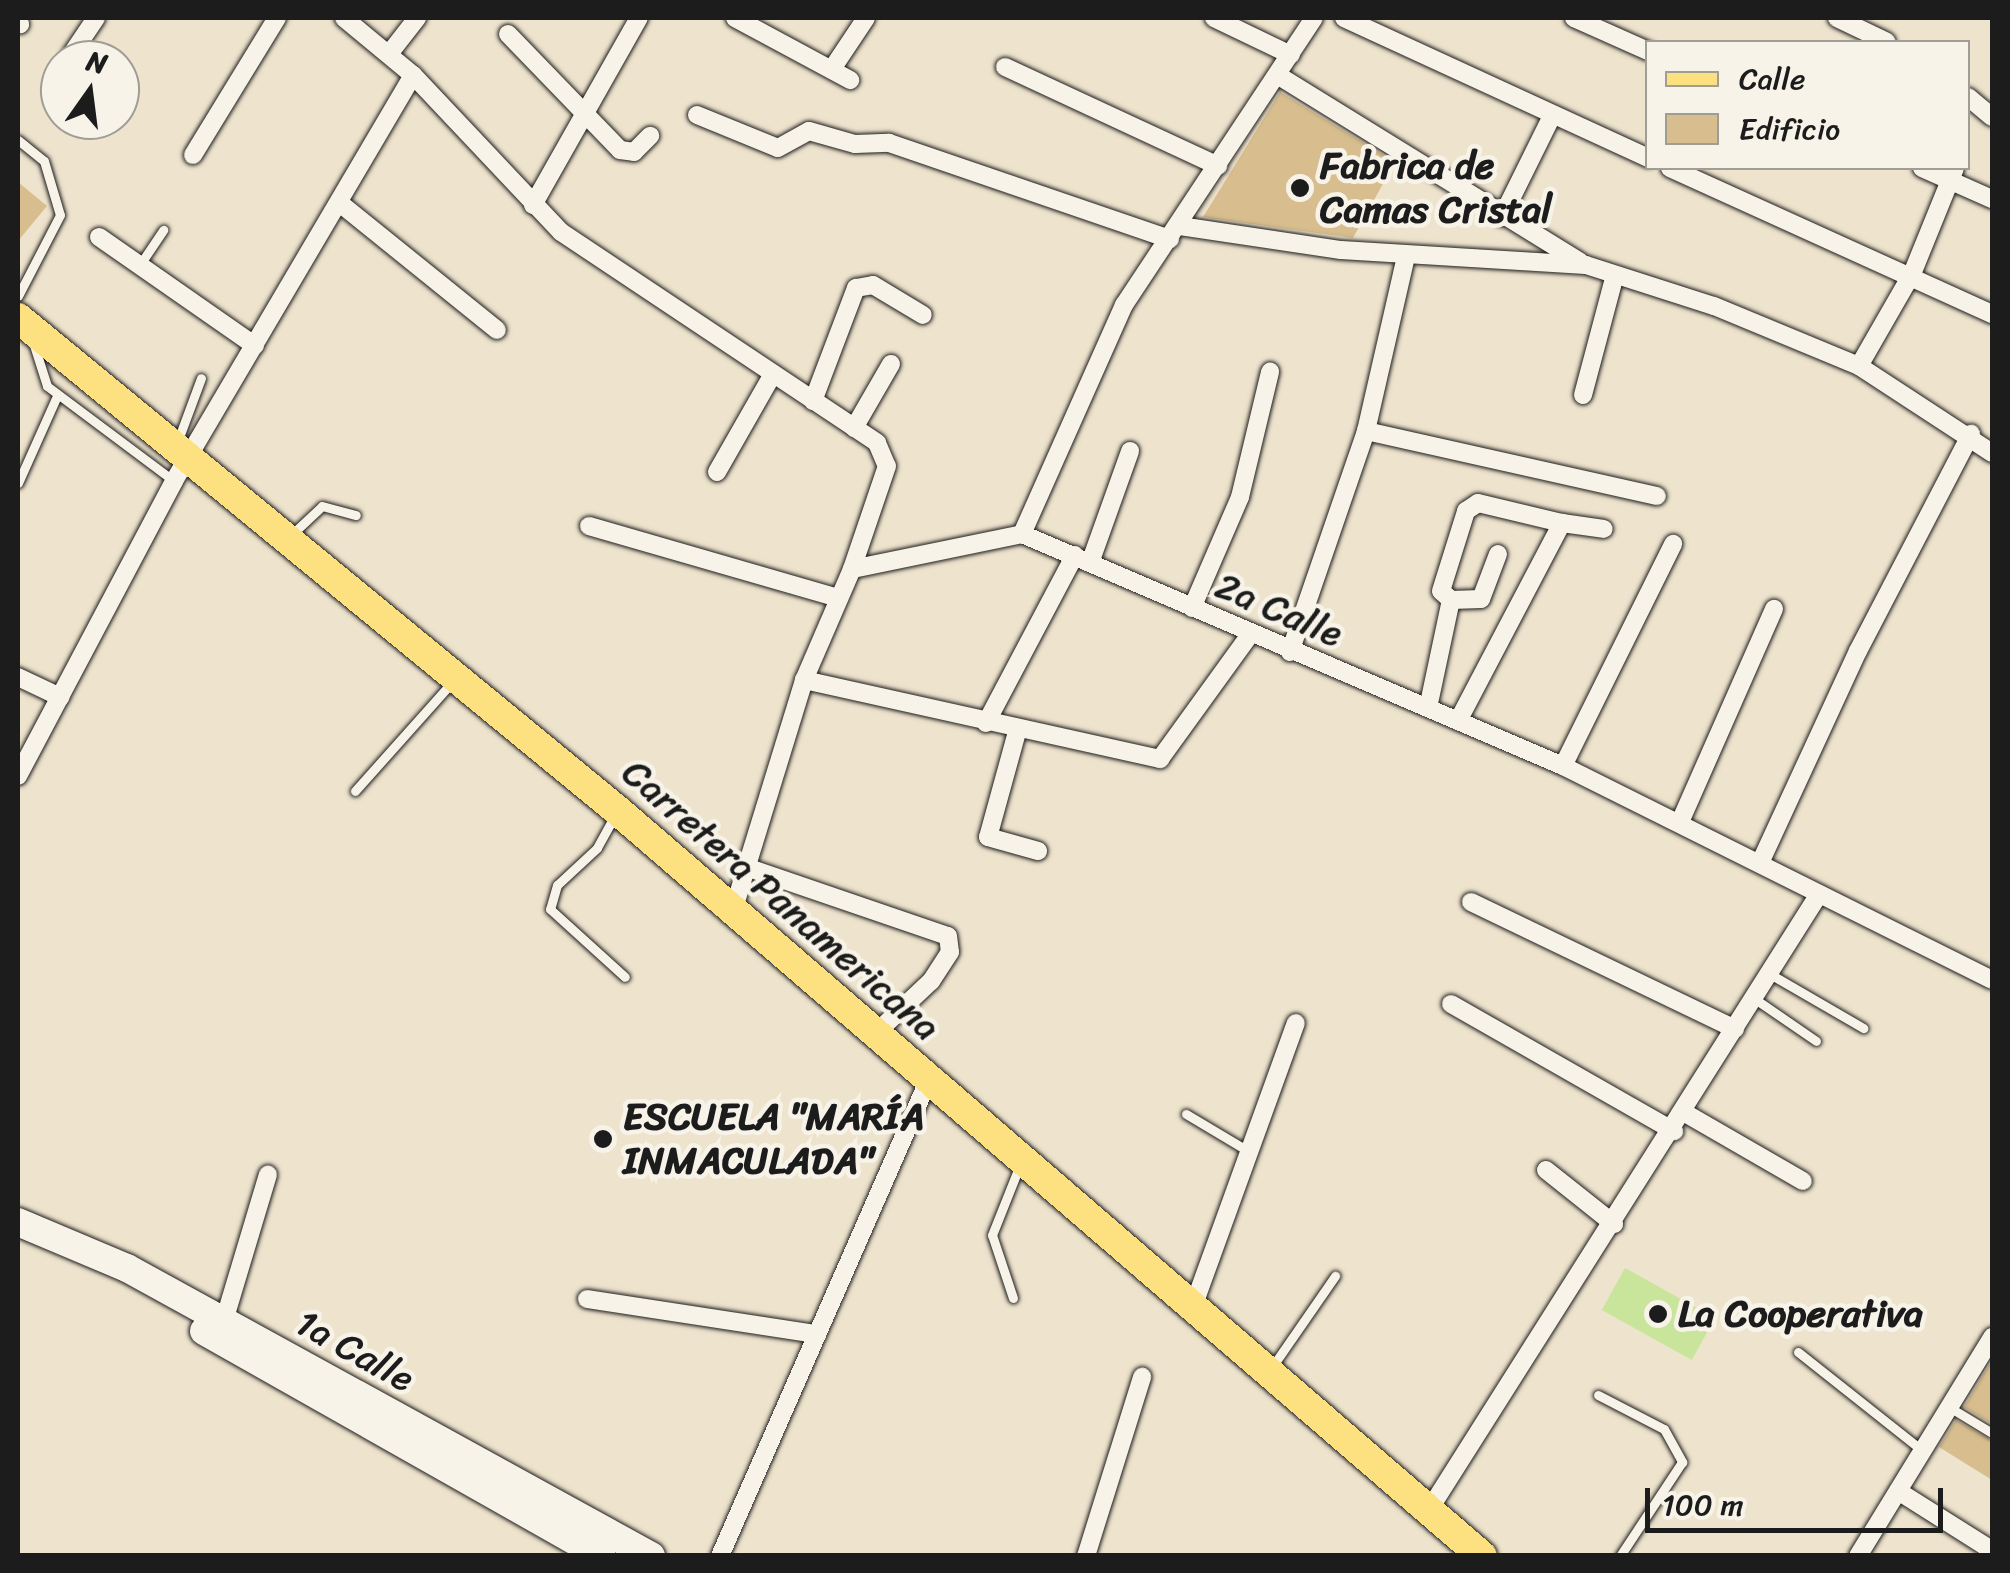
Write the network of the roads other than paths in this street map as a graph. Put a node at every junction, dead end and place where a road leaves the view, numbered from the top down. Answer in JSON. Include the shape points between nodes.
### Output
{"nodes":[{"id":1,"x":96,"y":18,"type":"edge"},
{"id":2,"x":276,"y":18,"type":"edge"},
{"id":3,"x":344,"y":18,"type":"edge"},
{"id":4,"x":418,"y":18,"type":"edge"},
{"id":5,"x":639,"y":18,"type":"edge"},
{"id":6,"x":735,"y":18,"type":"edge"},
{"id":7,"x":866,"y":18,"type":"edge"},
{"id":8,"x":1214,"y":18,"type":"edge"},
{"id":9,"x":1314,"y":18,"type":"edge"},
{"id":10,"x":1344,"y":18,"type":"edge"},
{"id":11,"x":1837,"y":18,"type":"edge"},
{"id":12,"x":1587,"y":20,"type":"edge"},
{"id":13,"x":508,"y":34,"type":"dead end"},
{"id":14,"x":81,"y":40,"type":"edge"},
{"id":15,"x":1883,"y":40,"type":"edge"},
{"id":16,"x":1645,"y":49,"type":"edge"},
{"id":17,"x":389,"y":54,"type":"junction"},
{"id":18,"x":1291,"y":55,"type":"junction"},
{"id":19,"x":1005,"y":67,"type":"dead end"},
{"id":20,"x":832,"y":69,"type":"junction"},
{"id":21,"x":414,"y":75,"type":"junction"},
{"id":22,"x":1279,"y":76,"type":"junction"},
{"id":23,"x":850,"y":80,"type":"dead end"},
{"id":24,"x":1970,"y":99,"type":"edge"},
{"id":25,"x":588,"y":115,"type":"junction"},
{"id":26,"x":696,"y":115,"type":"dead end"},
{"id":27,"x":1552,"y":116,"type":"junction"},
{"id":28,"x":1992,"y":117,"type":"edge"},
{"id":29,"x":650,"y":136,"type":"dead end"},
{"id":30,"x":18,"y":140,"type":"edge"},
{"id":31,"x":193,"y":155,"type":"dead end"},
{"id":32,"x":1645,"y":157,"type":"edge"},
{"id":33,"x":1218,"y":166,"type":"junction"},
{"id":34,"x":1675,"y":170,"type":"edge"},
{"id":35,"x":1952,"y":173,"type":"edge"},
{"id":36,"x":1992,"y":199,"type":"edge"},
{"id":37,"x":342,"y":205,"type":"junction"},
{"id":38,"x":533,"y":205,"type":"junction"},
{"id":39,"x":1502,"y":217,"type":"junction"},
{"id":40,"x":164,"y":230,"type":"dead end"},
{"id":41,"x":1175,"y":233,"type":"junction"},
{"id":42,"x":99,"y":237,"type":"dead end"},
{"id":43,"x":1406,"y":256,"type":"junction"},
{"id":44,"x":140,"y":263,"type":"junction"},
{"id":45,"x":1586,"y":265,"type":"junction"},
{"id":46,"x":1912,"y":274,"type":"junction"},
{"id":47,"x":1615,"y":275,"type":"junction"},
{"id":48,"x":18,"y":296,"type":"edge"},
{"id":49,"x":1992,"y":314,"type":"edge"},
{"id":50,"x":923,"y":315,"type":"dead end"},
{"id":51,"x":25,"y":324,"type":"edge"},
{"id":52,"x":497,"y":330,"type":"dead end"},
{"id":53,"x":255,"y":346,"type":"junction"},
{"id":54,"x":891,"y":364,"type":"dead end"},
{"id":55,"x":1860,"y":366,"type":"junction"},
{"id":56,"x":1270,"y":372,"type":"dead end"},
{"id":57,"x":772,"y":374,"type":"junction"},
{"id":58,"x":200,"y":378,"type":"dead end"},
{"id":59,"x":1583,"y":394,"type":"dead end"},
{"id":60,"x":57,"y":396,"type":"junction"},
{"id":61,"x":813,"y":401,"type":"junction"},
{"id":62,"x":854,"y":428,"type":"junction"},
{"id":63,"x":1366,"y":431,"type":"junction"},
{"id":64,"x":1971,"y":434,"type":"junction"},
{"id":65,"x":1130,"y":451,"type":"dead end"},
{"id":66,"x":1992,"y":453,"type":"edge"},
{"id":67,"x":178,"y":462,"type":"junction"},
{"id":68,"x":716,"y":472,"type":"dead end"},
{"id":69,"x":18,"y":483,"type":"edge"},
{"id":70,"x":1657,"y":496,"type":"dead end"},
{"id":71,"x":356,"y":514,"type":"dead end"},
{"id":72,"x":1562,"y":523,"type":"junction"},
{"id":73,"x":589,"y":526,"type":"dead end"},
{"id":74,"x":1604,"y":529,"type":"dead end"},
{"id":75,"x":1022,"y":534,"type":"junction"},
{"id":76,"x":287,"y":539,"type":"junction"},
{"id":77,"x":1673,"y":544,"type":"dead end"},
{"id":78,"x":1498,"y":554,"type":"dead end"},
{"id":79,"x":1083,"y":559,"type":"junction"},
{"id":80,"x":852,"y":569,"type":"junction"},
{"id":81,"x":838,"y":598,"type":"junction"},
{"id":82,"x":1452,"y":600,"type":"junction"},
{"id":83,"x":1192,"y":608,"type":"junction"},
{"id":84,"x":1774,"y":609,"type":"dead end"},
{"id":85,"x":1249,"y":636,"type":"junction"},
{"id":86,"x":1290,"y":652,"type":"junction"},
{"id":87,"x":18,"y":677,"type":"edge"},
{"id":88,"x":456,"y":678,"type":"junction"},
{"id":89,"x":804,"y":680,"type":"junction"},
{"id":90,"x":60,"y":697,"type":"junction"},
{"id":91,"x":1428,"y":708,"type":"junction"},
{"id":92,"x":1458,"y":721,"type":"junction"},
{"id":93,"x":986,"y":723,"type":"junction"},
{"id":94,"x":1017,"y":732,"type":"junction"},
{"id":95,"x":1562,"y":766,"type":"junction"},
{"id":96,"x":18,"y":776,"type":"edge"},
{"id":97,"x":355,"y":791,"type":"dead end"},
{"id":98,"x":618,"y":810,"type":"junction"},
{"id":99,"x":1680,"y":822,"type":"junction"},
{"id":100,"x":1038,"y":851,"type":"dead end"},
{"id":101,"x":1760,"y":863,"type":"junction"},
{"id":102,"x":746,"y":867,"type":"junction"},
{"id":103,"x":1820,"y":894,"type":"junction"},
{"id":104,"x":1470,"y":902,"type":"dead end"},
{"id":105,"x":734,"y":912,"type":"junction"},
{"id":106,"x":1770,"y":974,"type":"junction"},
{"id":107,"x":625,"y":978,"type":"dead end"},
{"id":108,"x":1992,"y":980,"type":"edge"},
{"id":109,"x":1755,"y":999,"type":"junction"},
{"id":110,"x":1451,"y":1004,"type":"dead end"},
{"id":111,"x":1296,"y":1023,"type":"dead end"},
{"id":112,"x":1863,"y":1028,"type":"dead end"},
{"id":113,"x":1735,"y":1030,"type":"junction"},
{"id":114,"x":875,"y":1034,"type":"junction"},
{"id":115,"x":1816,"y":1042,"type":"dead end"},
{"id":116,"x":929,"y":1079,"type":"junction"},
{"id":117,"x":1686,"y":1113,"type":"junction"},
{"id":118,"x":1186,"y":1114,"type":"dead end"},
{"id":119,"x":1674,"y":1131,"type":"junction"},
{"id":120,"x":1248,"y":1151,"type":"junction"},
{"id":121,"x":1022,"y":1160,"type":"junction"},
{"id":122,"x":1546,"y":1170,"type":"dead end"},
{"id":123,"x":268,"y":1174,"type":"dead end"},
{"id":124,"x":1803,"y":1181,"type":"dead end"},
{"id":125,"x":18,"y":1222,"type":"edge"},
{"id":126,"x":1614,"y":1224,"type":"junction"},
{"id":127,"x":1334,"y":1276,"type":"dead end"},
{"id":128,"x":1013,"y":1298,"type":"dead end"},
{"id":129,"x":588,"y":1299,"type":"dead end"},
{"id":130,"x":1193,"y":1307,"type":"junction"},
{"id":131,"x":224,"y":1321,"type":"junction"},
{"id":132,"x":817,"y":1334,"type":"junction"},
{"id":133,"x":1992,"y":1336,"type":"edge"},
{"id":134,"x":1798,"y":1352,"type":"dead end"},
{"id":135,"x":1270,"y":1370,"type":"junction"},
{"id":136,"x":1142,"y":1376,"type":"dead end"},
{"id":137,"x":1598,"y":1395,"type":"dead end"},
{"id":138,"x":1950,"y":1407,"type":"junction"},
{"id":139,"x":1992,"y":1433,"type":"edge"},
{"id":140,"x":1923,"y":1450,"type":"junction"},
{"id":141,"x":1898,"y":1491,"type":"junction"},
{"id":142,"x":1429,"y":1510,"type":"junction"},
{"id":143,"x":1988,"y":1548,"type":"dead end"},
{"id":144,"x":602,"y":1556,"type":"edge"},
{"id":145,"x":651,"y":1556,"type":"edge"},
{"id":146,"x":720,"y":1556,"type":"edge"},
{"id":147,"x":1086,"y":1556,"type":"edge"},
{"id":148,"x":1482,"y":1556,"type":"edge"},
{"id":149,"x":1620,"y":1556,"type":"edge"},
{"id":150,"x":1858,"y":1556,"type":"edge"}],
"edges":[{"from":1,"to":14,"type":"street"},
{"from":2,"to":31,"type":"street"},
{"from":3,"to":17,"type":"street"},
{"from":4,"to":17,"type":"street"},
{"from":5,"to":25,"type":"street"},
{"from":6,"to":20,"type":"street"},
{"from":7,"to":20,"type":"street"},
{"from":8,"to":18,"type":"street"},
{"from":9,"to":18,"type":"street"},
{"from":10,"to":27,"type":"street"},
{"from":11,"to":15,"type":"street"},
{"from":12,"to":16,"type":"street"},
{"from":13,"to":25,"type":"street"},
{"from":17,"to":21,"type":"street"},
{"from":18,"to":22,"type":"street"},
{"from":19,"to":33,"type":"street"},
{"from":20,"to":23,"type":"street"},
{"from":21,"to":37,"type":"street"},
{"from":21,"to":38,"type":"street"},
{"from":22,"to":33,"type":"street"},
{"from":22,"to":39,"type":"street"},
{"from":24,"to":28,"type":"street"},
{"from":25,"to":29,"type":"street","via":[[620,150],[634,152]]},
{"from":25,"to":38,"type":"street"},
{"from":26,"to":41,"type":"street","via":[[778,148],[802,131],[889,143]]},
{"from":27,"to":32,"type":"street"},
{"from":27,"to":39,"type":"street"},
{"from":30,"to":48,"type":"lane","via":[[44,162],[60,215]]},
{"from":33,"to":41,"type":"street"},
{"from":34,"to":46,"type":"street"},
{"from":35,"to":36,"type":"street"},
{"from":35,"to":46,"type":"street"},
{"from":37,"to":52,"type":"street"},
{"from":37,"to":53,"type":"street"},
{"from":38,"to":57,"type":"street","via":[[592,254]]},
{"from":39,"to":45,"type":"street"},
{"from":40,"to":44,"type":"lane"},
{"from":41,"to":43,"type":"street"},
{"from":41,"to":75,"type":"street","via":[[1124,305]]},
{"from":42,"to":44,"type":"street"},
{"from":43,"to":45,"type":"street"},
{"from":43,"to":63,"type":"street"},
{"from":44,"to":53,"type":"street"},
{"from":45,"to":47,"type":"street"},
{"from":46,"to":49,"type":"street"},
{"from":46,"to":55,"type":"street"},
{"from":47,"to":55,"type":"street","via":[[1714,306]]},
{"from":47,"to":59,"type":"street"},
{"from":50,"to":61,"type":"street","via":[[873,285],[856,288]]},
{"from":51,"to":60,"type":"lane","via":[[37,372]]},
{"from":51,"to":67,"type":"main road","name":"Carretera Panamericana"},
{"from":53,"to":67,"type":"street"},
{"from":54,"to":62,"type":"street"},
{"from":55,"to":64,"type":"street"},
{"from":56,"to":83,"type":"street","via":[[1240,496]]},
{"from":57,"to":61,"type":"street"},
{"from":57,"to":68,"type":"street"},
{"from":58,"to":67,"type":"lane"},
{"from":60,"to":67,"type":"lane"},
{"from":60,"to":69,"type":"lane"},
{"from":61,"to":62,"type":"street"},
{"from":62,"to":80,"type":"street","via":[[877,442],[886,466]]},
{"from":63,"to":70,"type":"street"},
{"from":63,"to":86,"type":"street"},
{"from":64,"to":66,"type":"street"},
{"from":64,"to":101,"type":"street","via":[[1858,650]]},
{"from":65,"to":79,"type":"street"},
{"from":67,"to":76,"type":"main road","name":"Carretera Panamericana"},
{"from":67,"to":90,"type":"street"},
{"from":71,"to":76,"type":"lane","via":[[312,510]]},
{"from":72,"to":74,"type":"street"},
{"from":72,"to":82,"type":"street","via":[[1471,505],[1441,591]]},
{"from":72,"to":92,"type":"street"},
{"from":73,"to":81,"type":"street"},
{"from":75,"to":79,"type":"street","name":"2a Calle"},
{"from":75,"to":80,"type":"street"},
{"from":76,"to":88,"type":"main road","name":"Carretera Panamericana"},
{"from":77,"to":95,"type":"street"},
{"from":78,"to":82,"type":"street","via":[[1482,599]]},
{"from":79,"to":83,"type":"street","name":"2a Calle"},
{"from":79,"to":93,"type":"street"},
{"from":80,"to":81,"type":"street"},
{"from":81,"to":89,"type":"street"},
{"from":82,"to":91,"type":"street"},
{"from":83,"to":85,"type":"street","name":"2a Calle"},
{"from":84,"to":99,"type":"street"},
{"from":85,"to":86,"type":"street","name":"2a Calle"},
{"from":85,"to":94,"type":"street","via":[[1160,759]]},
{"from":86,"to":91,"type":"street","name":"2a Calle"},
{"from":87,"to":90,"type":"street"},
{"from":88,"to":97,"type":"lane","via":[[426,721]]},
{"from":88,"to":98,"type":"main road","name":"Carretera Panamericana"},
{"from":89,"to":93,"type":"street"},
{"from":89,"to":102,"type":"street"},
{"from":90,"to":96,"type":"street"},
{"from":91,"to":92,"type":"street","name":"2a Calle"},
{"from":92,"to":95,"type":"street","name":"2a Calle"},
{"from":93,"to":94,"type":"street"},
{"from":94,"to":100,"type":"street","via":[[988,837]]},
{"from":95,"to":99,"type":"street","name":"2a Calle"},
{"from":98,"to":105,"type":"main road","name":"Carretera Panamericana"},
{"from":98,"to":107,"type":"lane","via":[[597,848],[558,885],[550,909]]},
{"from":99,"to":101,"type":"street","name":"2a Calle"},
{"from":101,"to":103,"type":"street","name":"2a Calle"},
{"from":102,"to":105,"type":"street"},
{"from":102,"to":114,"type":"street","via":[[948,936],[950,952],[931,981]]},
{"from":103,"to":106,"type":"street"},
{"from":103,"to":108,"type":"street","name":"2a Calle"},
{"from":104,"to":113,"type":"street"},
{"from":105,"to":114,"type":"main road","name":"Carretera Panamericana"},
{"from":106,"to":109,"type":"street"},
{"from":106,"to":112,"type":"lane"},
{"from":109,"to":113,"type":"street"},
{"from":109,"to":115,"type":"lane"},
{"from":110,"to":119,"type":"street"},
{"from":111,"to":120,"type":"street"},
{"from":113,"to":117,"type":"street"},
{"from":114,"to":116,"type":"main road","name":"Carretera Panamericana"},
{"from":116,"to":121,"type":"main road","name":"Carretera Panamericana"},
{"from":116,"to":132,"type":"street"},
{"from":117,"to":119,"type":"street"},
{"from":117,"to":124,"type":"street"},
{"from":118,"to":120,"type":"lane"},
{"from":119,"to":126,"type":"street"},
{"from":120,"to":130,"type":"street"},
{"from":121,"to":128,"type":"lane","via":[[992,1235]]},
{"from":121,"to":130,"type":"main road","name":"Carretera Panamericana"},
{"from":122,"to":126,"type":"street"},
{"from":123,"to":131,"type":"street"},
{"from":125,"to":131,"type":"street","name":"1a Calle","via":[[75,1242]]},
{"from":125,"to":144,"type":"street","name":"1a Calle","via":[[68,1258]]},
{"from":126,"to":142,"type":"street"},
{"from":127,"to":135,"type":"lane"},
{"from":129,"to":132,"type":"street"},
{"from":130,"to":135,"type":"main road","name":"Carretera Panamericana"},
{"from":131,"to":145,"type":"street","name":"1a Calle"},
{"from":132,"to":146,"type":"street"},
{"from":133,"to":138,"type":"street"},
{"from":134,"to":140,"type":"lane"},
{"from":135,"to":142,"type":"main road","name":"Carretera Panamericana"},
{"from":136,"to":147,"type":"street"},
{"from":137,"to":149,"type":"lane","via":[[1664,1429],[1682,1462]]},
{"from":138,"to":139,"type":"lane"},
{"from":138,"to":140,"type":"street"},
{"from":140,"to":141,"type":"street"},
{"from":141,"to":143,"type":"street"},
{"from":141,"to":150,"type":"street"},
{"from":142,"to":148,"type":"main road","name":"Carretera Panamericana"}]}
